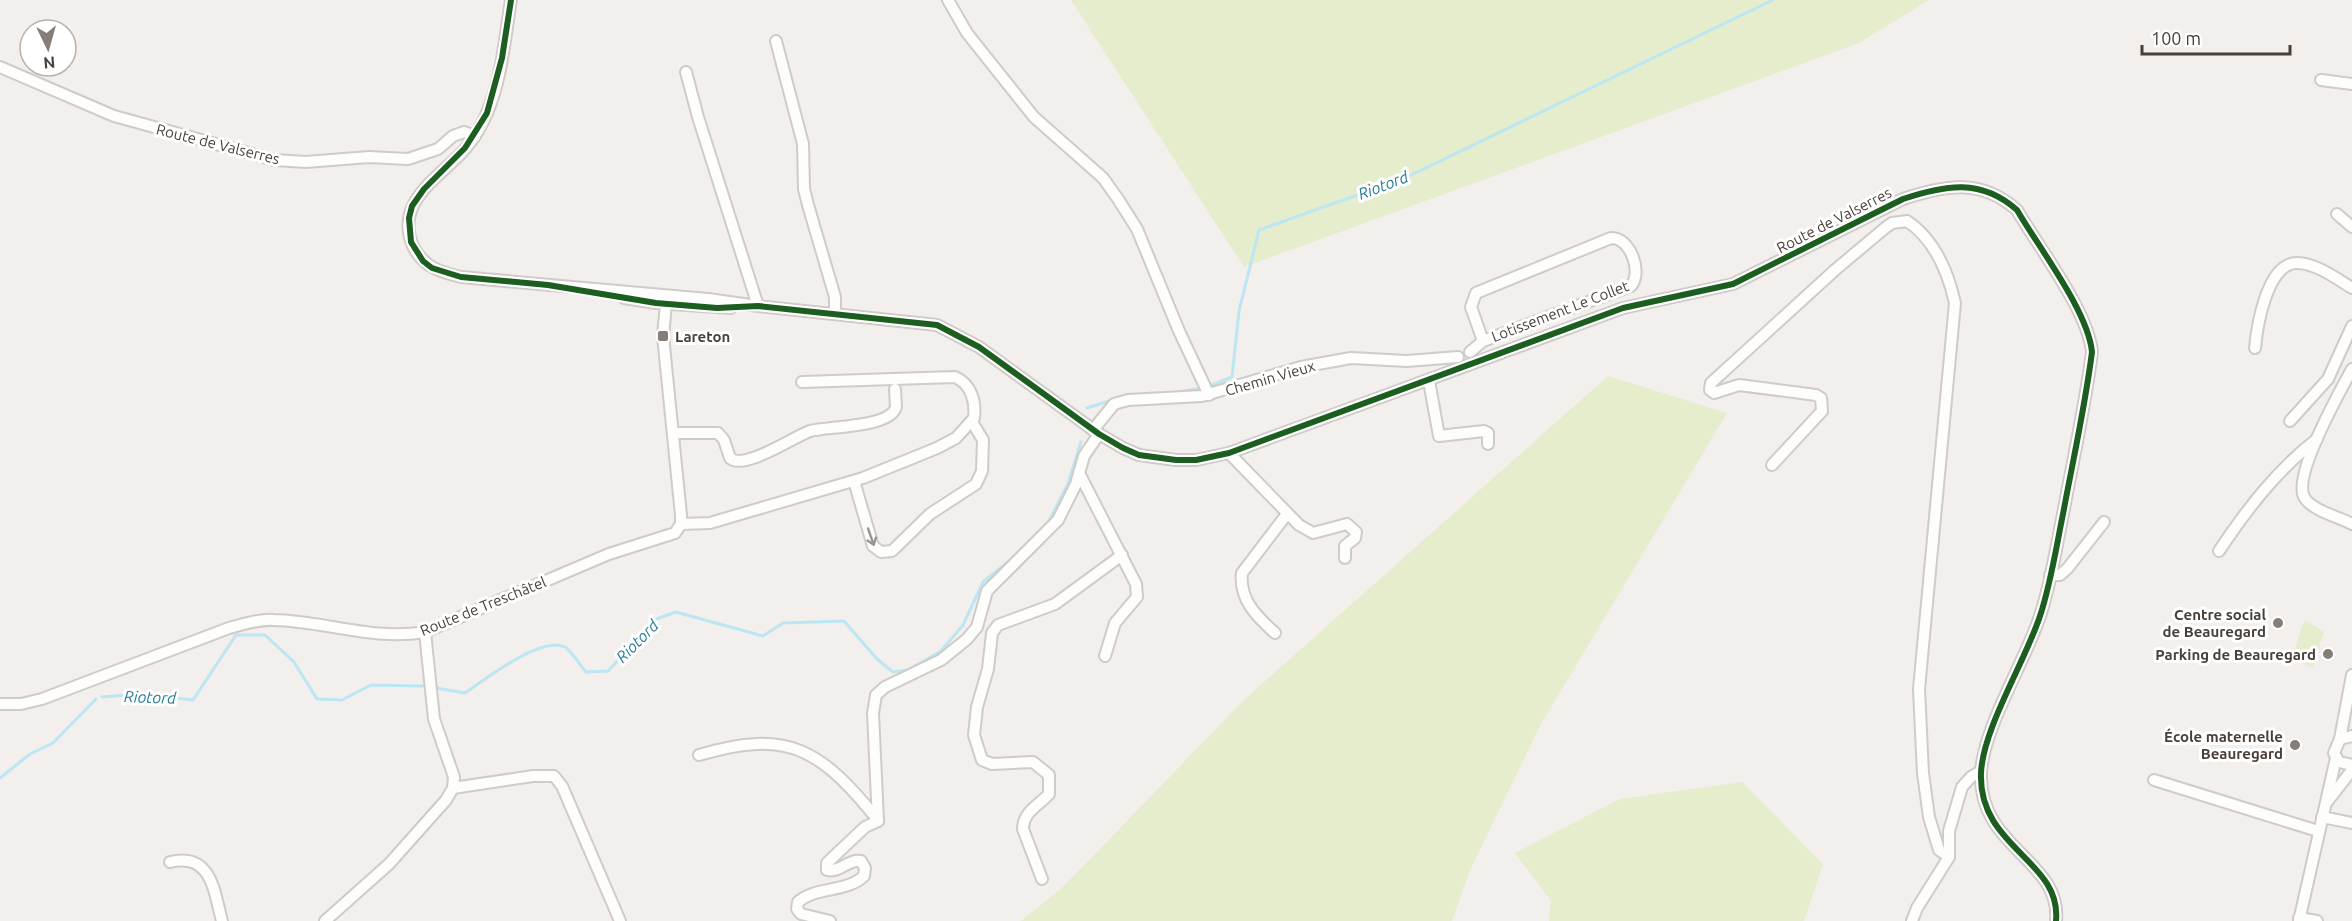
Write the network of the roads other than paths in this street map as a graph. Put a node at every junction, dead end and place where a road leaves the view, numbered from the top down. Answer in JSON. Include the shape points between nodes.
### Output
{"nodes":[{"id":1,"x":511,"y":0,"type":"edge"},
{"id":2,"x":948,"y":0,"type":"edge"},
{"id":3,"x":776,"y":40,"type":"dead end"},
{"id":4,"x":0,"y":66,"type":"edge"},
{"id":5,"x":687,"y":72,"type":"dead end"},
{"id":6,"x":2321,"y":80,"type":"dead end"},
{"id":7,"x":2352,"y":84,"type":"edge"},
{"id":8,"x":475,"y":136,"type":"junction"},
{"id":9,"x":2337,"y":214,"type":"dead end"},
{"id":10,"x":2352,"y":227,"type":"edge"},
{"id":11,"x":2352,"y":288,"type":"edge"},
{"id":12,"x":663,"y":299,"type":"junction"},
{"id":13,"x":758,"y":306,"type":"junction"},
{"id":14,"x":835,"y":313,"type":"junction"},
{"id":15,"x":2352,"y":326,"type":"edge"},
{"id":16,"x":1483,"y":341,"type":"junction"},
{"id":17,"x":2255,"y":348,"type":"dead end"},
{"id":18,"x":1470,"y":352,"type":"junction"},
{"id":19,"x":1458,"y":357,"type":"junction"},
{"id":20,"x":1479,"y":362,"type":"junction"},
{"id":21,"x":1460,"y":369,"type":"junction"},
{"id":22,"x":2352,"y":369,"type":"edge"},
{"id":23,"x":1430,"y":381,"type":"junction"},
{"id":24,"x":802,"y":382,"type":"dead end"},
{"id":25,"x":895,"y":389,"type":"dead end"},
{"id":26,"x":1207,"y":390,"type":"junction"},
{"id":27,"x":2290,"y":421,"type":"dead end"},
{"id":28,"x":972,"y":422,"type":"junction"},
{"id":29,"x":1096,"y":432,"type":"junction"},
{"id":30,"x":673,"y":433,"type":"junction"},
{"id":31,"x":2317,"y":439,"type":"junction"},
{"id":32,"x":1488,"y":444,"type":"dead end"},
{"id":33,"x":1228,"y":453,"type":"junction"},
{"id":34,"x":1772,"y":465,"type":"dead end"},
{"id":35,"x":1079,"y":473,"type":"junction"},
{"id":36,"x":854,"y":481,"type":"junction"},
{"id":37,"x":1287,"y":514,"type":"junction"},
{"id":38,"x":2104,"y":522,"type":"dead end"},
{"id":39,"x":681,"y":524,"type":"junction"},
{"id":40,"x":2352,"y":524,"type":"edge"},
{"id":41,"x":2218,"y":551,"type":"dead end"},
{"id":42,"x":1122,"y":555,"type":"junction"},
{"id":43,"x":1345,"y":558,"type":"dead end"},
{"id":44,"x":2050,"y":576,"type":"junction"},
{"id":45,"x":425,"y":632,"type":"junction"},
{"id":46,"x":1275,"y":633,"type":"dead end"},
{"id":47,"x":1105,"y":656,"type":"dead end"},
{"id":48,"x":2352,"y":675,"type":"edge"},
{"id":49,"x":0,"y":704,"type":"edge"},
{"id":50,"x":2346,"y":705,"type":"junction"},
{"id":51,"x":2352,"y":728,"type":"edge"},
{"id":52,"x":2352,"y":736,"type":"edge"},
{"id":53,"x":2340,"y":739,"type":"junction"},
{"id":54,"x":699,"y":755,"type":"dead end"},
{"id":55,"x":2336,"y":758,"type":"junction"},
{"id":56,"x":2352,"y":765,"type":"edge"},
{"id":57,"x":1981,"y":771,"type":"junction"},
{"id":58,"x":2352,"y":771,"type":"edge"},
{"id":59,"x":2154,"y":780,"type":"dead end"},
{"id":60,"x":453,"y":788,"type":"junction"},
{"id":61,"x":2324,"y":805,"type":"junction"},
{"id":62,"x":2322,"y":817,"type":"junction"},
{"id":63,"x":878,"y":821,"type":"junction"},
{"id":64,"x":2352,"y":824,"type":"edge"},
{"id":65,"x":2318,"y":831,"type":"junction"},
{"id":66,"x":1949,"y":857,"type":"junction"},
{"id":67,"x":170,"y":862,"type":"dead end"},
{"id":68,"x":1042,"y":879,"type":"dead end"},
{"id":69,"x":2299,"y":920,"type":"edge"},
{"id":70,"x":222,"y":921,"type":"edge"},
{"id":71,"x":325,"y":921,"type":"edge"},
{"id":72,"x":620,"y":921,"type":"edge"},
{"id":73,"x":830,"y":921,"type":"edge"},
{"id":74,"x":1912,"y":921,"type":"edge"},
{"id":75,"x":2056,"y":921,"type":"edge"},
{"id":76,"x":2317,"y":921,"type":"edge"}],
"edges":[{"from":1,"to":8,"type":"street","via":[[492,98]]},
{"from":2,"to":26,"type":"street","via":[[967,33],[1034,117],[1103,178],[1118,199],[1137,229]]},
{"from":3,"to":14,"type":"street","via":[[803,144],[804,189],[835,297]]},
{"from":4,"to":8,"type":"street","name":"Route de Valserres","via":[[114,116],[274,160],[408,159],[438,149],[453,136],[465,132]]},
{"from":5,"to":13,"type":"street"},
{"from":6,"to":7,"type":"street"},
{"from":8,"to":12,"type":"street","via":[[412,207],[409,230],[423,261],[444,273]]},
{"from":9,"to":10,"type":"street"},
{"from":11,"to":17,"type":"street","via":[[2305,264],[2286,266],[2268,290]]},
{"from":12,"to":13,"type":"street","via":[[717,308]]},
{"from":12,"to":13,"type":"street","via":[[694,302],[708,298]]},
{"from":12,"to":30,"type":"street"},
{"from":13,"to":14,"type":"street","name":"Route de Valserres"},
{"from":14,"to":29,"type":"street","name":"Route de Valserres","via":[[948,328]]},
{"from":15,"to":27,"type":"street","via":[[2328,379]]},
{"from":16,"to":16,"type":"street","name":"Lotissement Le Collet","via":[[1631,286],[1636,277],[1635,267],[1624,243],[1611,238],[1476,293],[1471,307]]},
{"from":16,"to":18,"type":"street","name":"Chemin Vieux"},
{"from":18,"to":19,"type":"street","name":"Chemin Vieux"},
{"from":18,"to":20,"type":"street"},
{"from":19,"to":21,"type":"street"},
{"from":19,"to":26,"type":"street","name":"Chemin Vieux","via":[[1407,362],[1351,358]]},
{"from":20,"to":21,"type":"street","name":"Route de Valserres"},
{"from":20,"to":44,"type":"street","name":"Route de Valserres","via":[[1623,308],[1733,284],[1910,196],[1968,187],[1992,192],[2017,210],[2091,342],[2089,380]]},
{"from":21,"to":23,"type":"street","name":"Route de Valserres"},
{"from":22,"to":31,"type":"street"},
{"from":23,"to":32,"type":"street","via":[[1438,436],[1484,431],[1488,433]]},
{"from":23,"to":33,"type":"street","name":"Route de Valserres"},
{"from":24,"to":28,"type":"street","via":[[955,377],[973,395]]},
{"from":25,"to":30,"type":"street","via":[[896,407],[888,417],[858,426],[820,428],[769,453],[738,460],[730,458],[718,433]]},
{"from":26,"to":29,"type":"street","name":"Chemin Vieux","via":[[1114,404]]},
{"from":28,"to":36,"type":"street","name":"Route de Treschâtel","via":[[956,438],[937,448]]},
{"from":36,"to":28,"type":"street","one_way":true,"via":[[873,546],[881,552],[892,551],[930,514],[976,484],[982,471],[983,440]]},
{"from":29,"to":33,"type":"street","name":"Route de Valserres","via":[[1139,455],[1159,459],[1196,460]]},
{"from":29,"to":35,"type":"street","name":"Chemin Vieux"},
{"from":30,"to":39,"type":"street"},
{"from":31,"to":40,"type":"street","via":[[2301,483],[2304,497],[2312,505]]},
{"from":31,"to":41,"type":"street","via":[[2258,495]]},
{"from":33,"to":37,"type":"street"},
{"from":34,"to":66,"type":"street","via":[[1822,411],[1821,398],[1749,386],[1714,393],[1711,383],[1885,228],[1907,221],[1919,228],[1931,243],[1955,303],[1919,688],[1929,817],[1939,850]]},
{"from":35,"to":42,"type":"street"},
{"from":35,"to":63,"type":"street","name":"Chemin Vieux","via":[[1058,520],[987,591],[977,627],[967,639],[941,660],[876,695],[873,713]]},
{"from":36,"to":39,"type":"street","name":"Route de Treschâtel","via":[[710,523]]},
{"from":37,"to":43,"type":"street","via":[[1312,533],[1347,524],[1356,532],[1345,546]]},
{"from":37,"to":46,"type":"street","via":[[1242,573],[1241,582],[1242,593],[1256,616]]},
{"from":38,"to":44,"type":"street","via":[[2067,569]]},
{"from":39,"to":45,"type":"street","name":"Route de Treschâtel","via":[[675,533],[609,554]]},
{"from":42,"to":47,"type":"street","via":[[1136,584],[1137,597],[1115,623]]},
{"from":42,"to":68,"type":"street","via":[[1055,604],[998,625],[992,633],[988,669],[977,707],[977,750],[982,760],[992,764],[1033,762],[1049,775],[1049,794],[1023,821]]},
{"from":44,"to":57,"type":"street","name":"Route de Valserres","via":[[2039,619],[1990,735]]},
{"from":45,"to":49,"type":"street","name":"Route de Treschâtel","via":[[367,634],[297,622],[250,622],[42,699]]},
{"from":45,"to":60,"type":"street","via":[[434,719],[454,777]]},
{"from":48,"to":50,"type":"street"},
{"from":50,"to":51,"type":"street"},
{"from":50,"to":53,"type":"street"},
{"from":52,"to":53,"type":"street"},
{"from":53,"to":55,"type":"street","via":[[2335,748]]},
{"from":54,"to":63,"type":"street","via":[[753,742],[805,752],[840,775]]},
{"from":55,"to":56,"type":"street"},
{"from":55,"to":61,"type":"street"},
{"from":57,"to":66,"type":"street","via":[[1962,787],[1949,831]]},
{"from":57,"to":75,"type":"street","name":"Route de Valserres","via":[[1984,800],[1992,821],[2004,839],[2050,885]]},
{"from":58,"to":61,"type":"street"},
{"from":59,"to":65,"type":"street"},
{"from":60,"to":71,"type":"street","via":[[389,864]]},
{"from":60,"to":72,"type":"street","via":[[554,776],[562,786]]},
{"from":61,"to":62,"type":"street"},
{"from":62,"to":64,"type":"street"},
{"from":62,"to":65,"type":"street"},
{"from":63,"to":73,"type":"street","via":[[865,827],[827,863],[827,870],[834,872],[861,861],[864,876],[852,884],[805,896],[798,902],[801,914]]},
{"from":65,"to":69,"type":"street"},
{"from":66,"to":74,"type":"street"},
{"from":67,"to":70,"type":"street","via":[[187,860],[210,877]]},
{"from":69,"to":76,"type":"street"}]}
